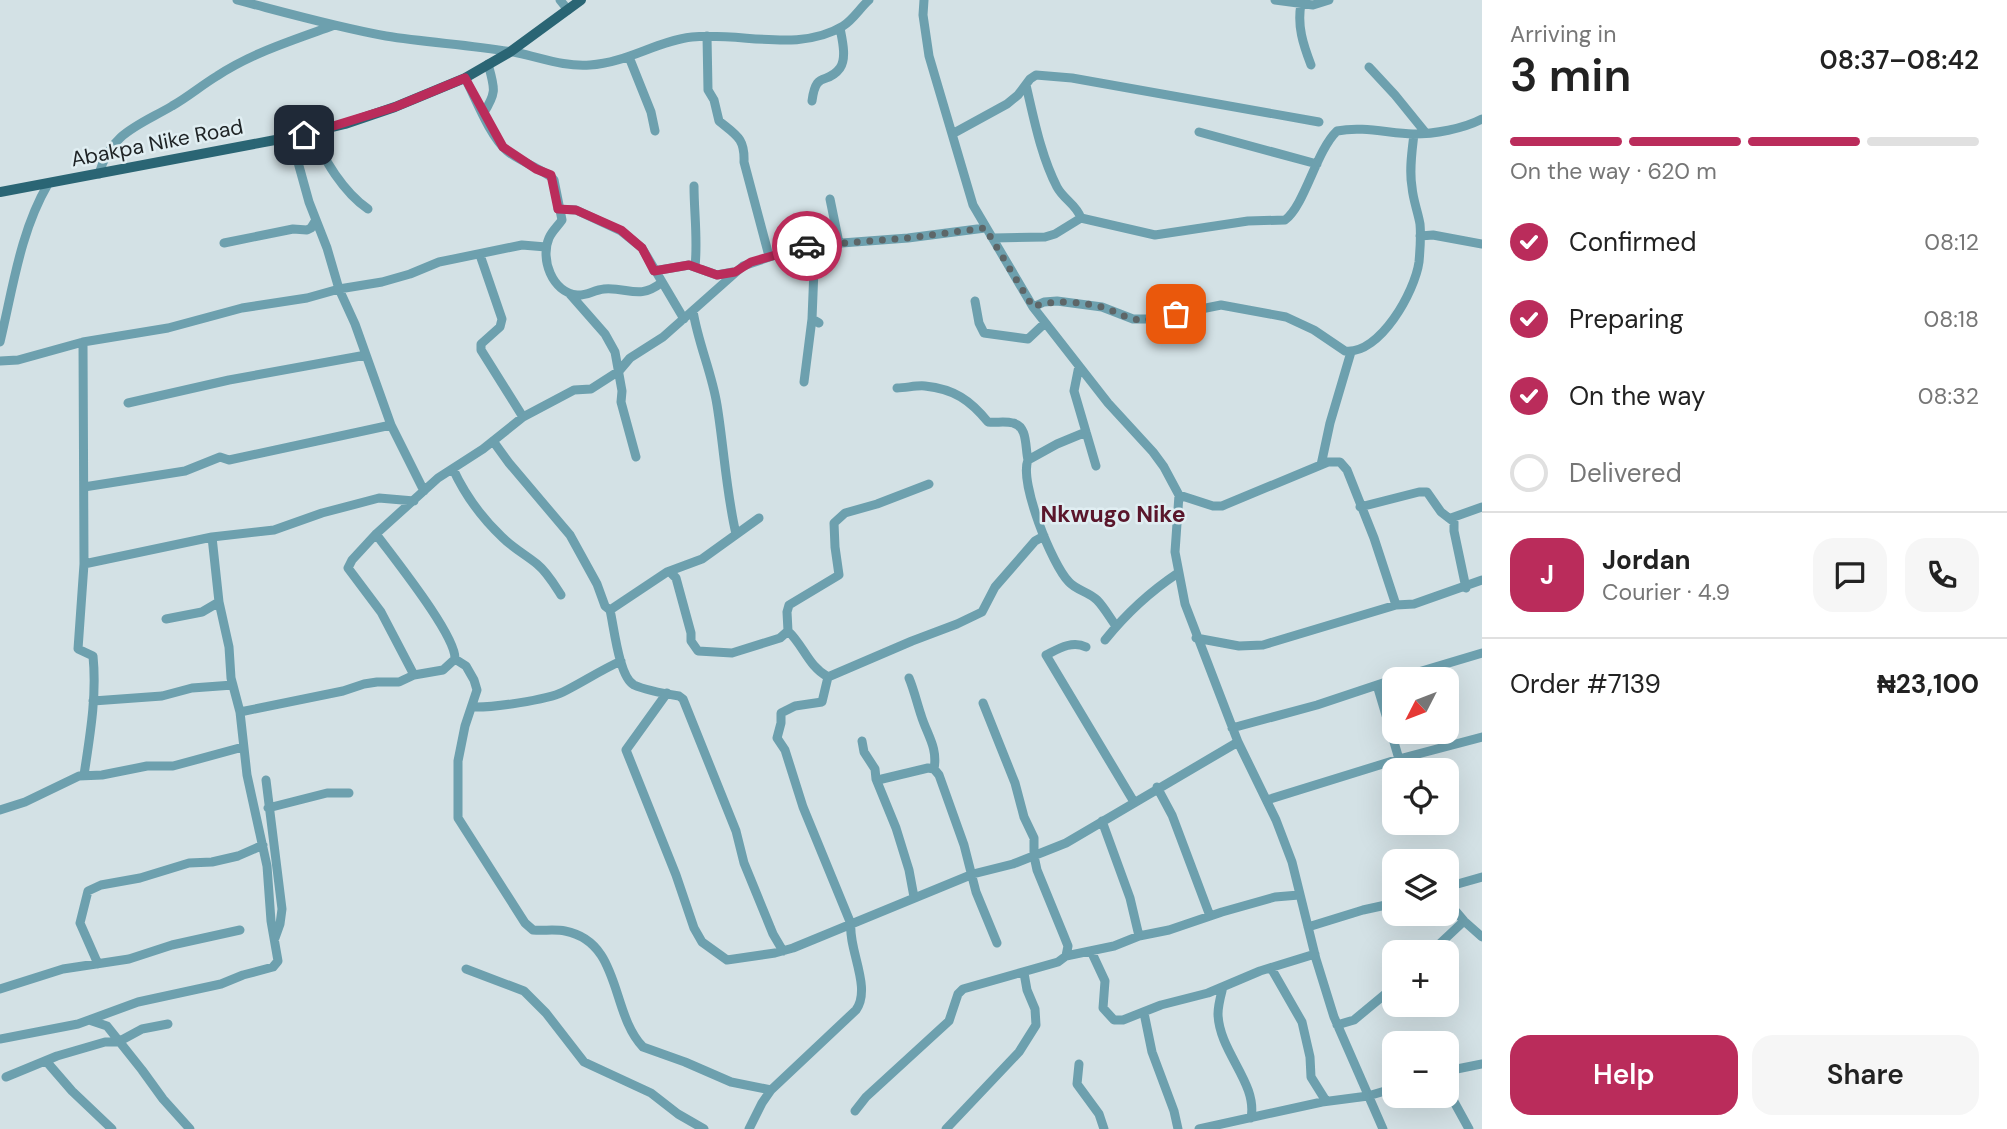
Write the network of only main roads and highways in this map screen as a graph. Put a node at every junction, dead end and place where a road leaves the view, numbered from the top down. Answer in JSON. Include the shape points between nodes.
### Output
{"nodes":[{"id":1,"x":581,"y":0,"type":"edge"},
{"id":2,"x":0,"y":192,"type":"edge"}],
"edges":[{"from":1,"to":2,"type":"main road","name":"Abakpa Nike Road","via":[[510,52],[465,78],[395,107],[316,132]]}]}
